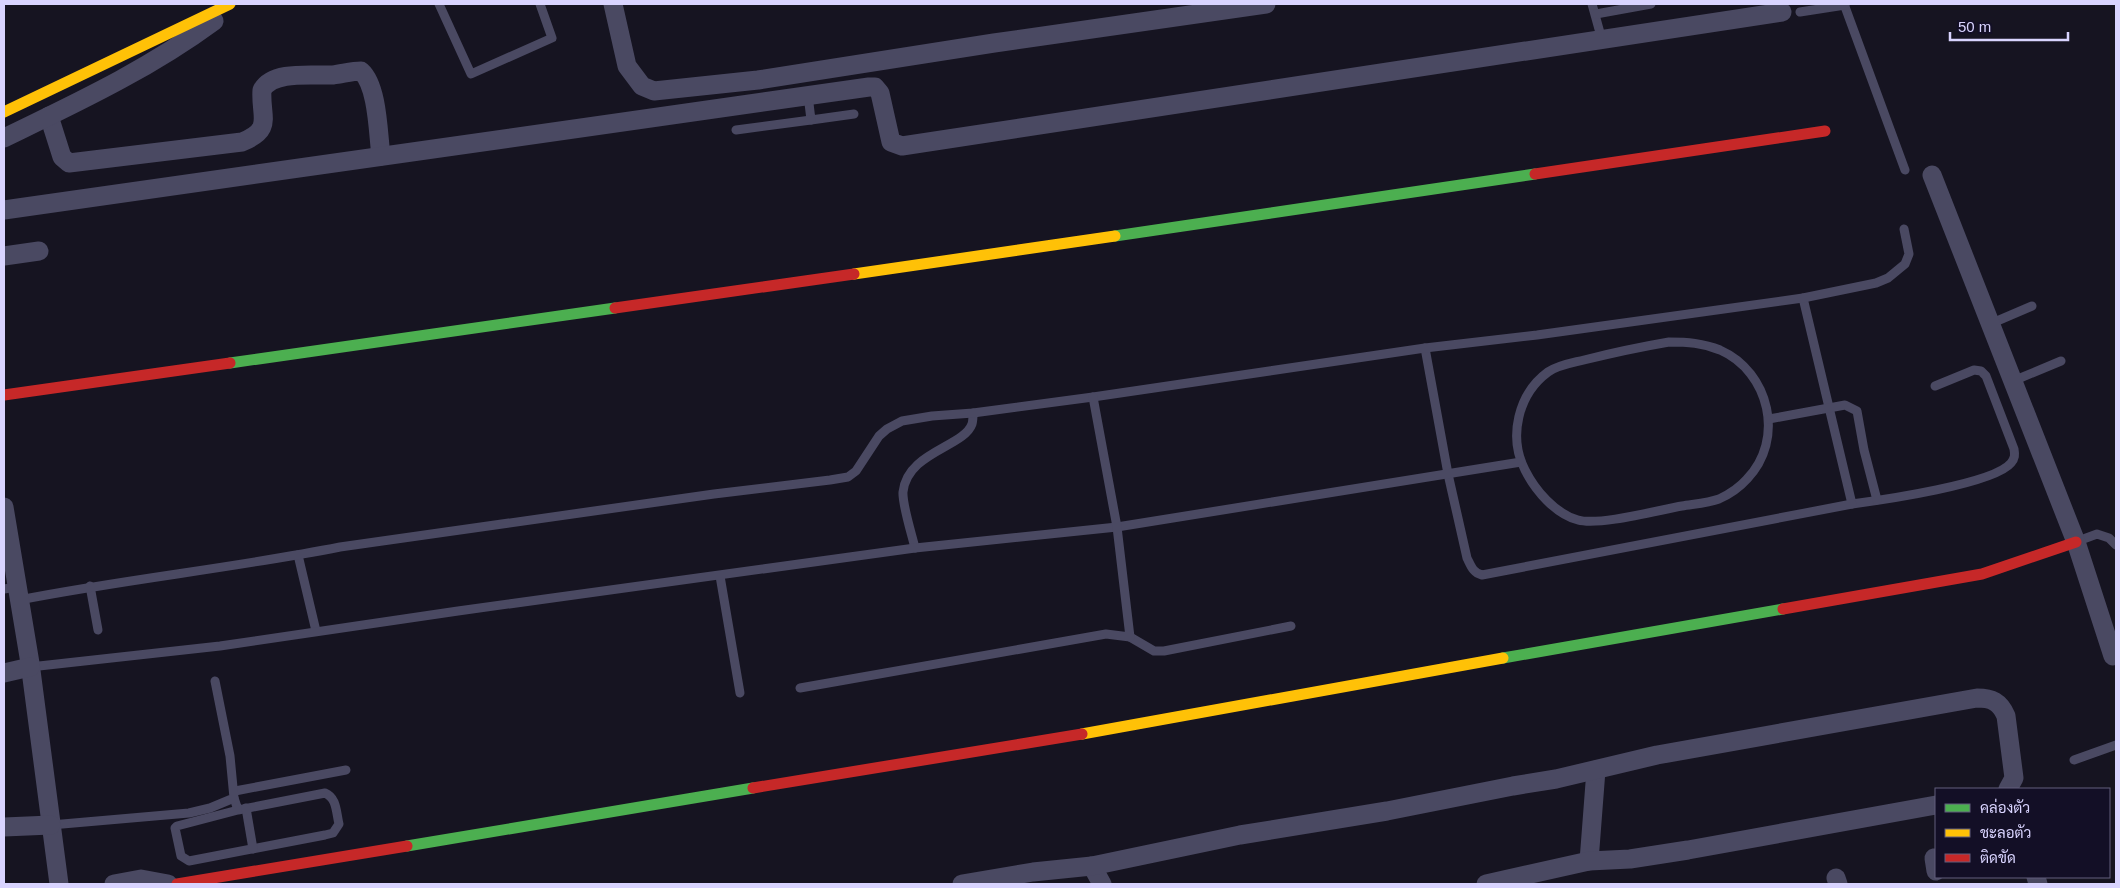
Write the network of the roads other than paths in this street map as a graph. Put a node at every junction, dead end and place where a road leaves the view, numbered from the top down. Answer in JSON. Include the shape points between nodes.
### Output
{"nodes":[{"id":1,"x":230,"y":4,"type":"edge"},
{"id":2,"x":237,"y":4,"type":"edge"},
{"id":3,"x":439,"y":4,"type":"edge"},
{"id":4,"x":540,"y":4,"type":"edge"},
{"id":5,"x":613,"y":4,"type":"edge"},
{"id":6,"x":1266,"y":4,"type":"edge"},
{"id":7,"x":1592,"y":4,"type":"edge"},
{"id":8,"x":1651,"y":4,"type":"edge"},
{"id":9,"x":1844,"y":4,"type":"edge"},
{"id":10,"x":1791,"y":12,"type":"joint"},
{"id":11,"x":1596,"y":14,"type":"junction"},
{"id":12,"x":1602,"y":41,"type":"junction"},
{"id":13,"x":808,"y":96,"type":"junction"},
{"id":14,"x":4,"y":112,"type":"edge"},
{"id":15,"x":854,"y":114,"type":"dead end"},
{"id":16,"x":49,"y":116,"type":"junction"},
{"id":17,"x":811,"y":120,"type":"junction"},
{"id":18,"x":736,"y":130,"type":"dead end"},
{"id":19,"x":1824,"y":131,"type":"dead end"},
{"id":20,"x":4,"y":138,"type":"edge"},
{"id":21,"x":381,"y":156,"type":"junction"},
{"id":22,"x":1905,"y":170,"type":"dead end"},
{"id":23,"x":1932,"y":175,"type":"dead end"},
{"id":24,"x":4,"y":210,"type":"edge"},
{"id":25,"x":1904,"y":229,"type":"dead end"},
{"id":26,"x":39,"y":251,"type":"dead end"},
{"id":27,"x":4,"y":256,"type":"edge"},
{"id":28,"x":1803,"y":298,"type":"junction"},
{"id":29,"x":2032,"y":306,"type":"dead end"},
{"id":30,"x":1990,"y":324,"type":"junction"},
{"id":31,"x":1425,"y":348,"type":"junction"},
{"id":32,"x":2061,"y":361,"type":"dead end"},
{"id":33,"x":2013,"y":381,"type":"junction"},
{"id":34,"x":1935,"y":386,"type":"dead end"},
{"id":35,"x":4,"y":395,"type":"edge"},
{"id":36,"x":1093,"y":397,"type":"junction"},
{"id":37,"x":1828,"y":408,"type":"junction"},
{"id":38,"x":974,"y":413,"type":"junction"},
{"id":39,"x":1769,"y":419,"type":"junction"},
{"id":40,"x":1521,"y":462,"type":"junction"},
{"id":41,"x":1448,"y":474,"type":"junction"},
{"id":42,"x":1877,"y":500,"type":"junction"},
{"id":43,"x":1852,"y":504,"type":"junction"},
{"id":44,"x":4,"y":507,"type":"edge"},
{"id":45,"x":1117,"y":527,"type":"junction"},
{"id":46,"x":2076,"y":542,"type":"junction"},
{"id":47,"x":2116,"y":545,"type":"edge"},
{"id":48,"x":915,"y":548,"type":"junction"},
{"id":49,"x":298,"y":555,"type":"junction"},
{"id":50,"x":720,"y":576,"type":"junction"},
{"id":51,"x":90,"y":586,"type":"junction"},
{"id":52,"x":13,"y":592,"type":"edge"},
{"id":53,"x":1291,"y":626,"type":"dead end"},
{"id":54,"x":98,"y":630,"type":"dead end"},
{"id":55,"x":316,"y":631,"type":"junction"},
{"id":56,"x":1130,"y":638,"type":"junction"},
{"id":57,"x":2113,"y":656,"type":"dead end"},
{"id":58,"x":30,"y":667,"type":"junction"},
{"id":59,"x":4,"y":673,"type":"edge"},
{"id":60,"x":215,"y":681,"type":"dead end"},
{"id":61,"x":800,"y":688,"type":"dead end"},
{"id":62,"x":740,"y":693,"type":"dead end"},
{"id":63,"x":2116,"y":745,"type":"edge"},
{"id":64,"x":2074,"y":760,"type":"dead end"},
{"id":65,"x":346,"y":770,"type":"dead end"},
{"id":66,"x":1596,"y":770,"type":"junction"},
{"id":67,"x":2009,"y":788,"type":"edge"},
{"id":68,"x":234,"y":794,"type":"junction"},
{"id":69,"x":1935,"y":805,"type":"edge"},
{"id":70,"x":242,"y":809,"type":"junction"},
{"id":71,"x":51,"y":825,"type":"junction"},
{"id":72,"x":4,"y":827,"type":"edge"},
{"id":73,"x":253,"y":849,"type":"junction"},
{"id":74,"x":1589,"y":861,"type":"junction"},
{"id":75,"x":1092,"y":866,"type":"junction"},
{"id":76,"x":59,"y":884,"type":"edge"},
{"id":77,"x":114,"y":884,"type":"edge"},
{"id":78,"x":168,"y":884,"type":"edge"},
{"id":79,"x":177,"y":884,"type":"edge"},
{"id":80,"x":962,"y":884,"type":"edge"},
{"id":81,"x":1102,"y":884,"type":"edge"},
{"id":82,"x":1486,"y":884,"type":"edge"}],
"edges":[{"from":1,"to":14,"type":"street"},
{"from":2,"to":16,"type":"street","via":[[153,63]]},
{"from":3,"to":4,"type":"lane","via":[[471,74],[552,38]]},
{"from":5,"to":6,"type":"street","via":[[627,66],[642,86],[654,91],[758,80]]},
{"from":7,"to":11,"type":"lane"},
{"from":8,"to":11,"type":"lane"},
{"from":9,"to":10,"type":"lane"},
{"from":9,"to":22,"type":"lane"},
{"from":10,"to":12,"type":"street"},
{"from":11,"to":12,"type":"lane"},
{"from":12,"to":13,"type":"street","via":[[902,146],[891,142],[880,93],[875,87]]},
{"from":13,"to":17,"type":"lane"},
{"from":13,"to":21,"type":"street"},
{"from":15,"to":17,"type":"lane"},
{"from":16,"to":20,"type":"street"},
{"from":16,"to":21,"type":"street","via":[[62,157],[69,163],[242,142],[261,132],[262,90],[270,80],[361,71],[366,76],[374,101]]},
{"from":17,"to":18,"type":"lane"},
{"from":19,"to":35,"type":"street","via":[[920,265]]},
{"from":21,"to":24,"type":"street"},
{"from":23,"to":30,"type":"street"},
{"from":25,"to":28,"type":"lane","via":[[1909,254],[1905,264],[1888,278]]},
{"from":26,"to":27,"type":"street"},
{"from":28,"to":31,"type":"lane"},
{"from":28,"to":37,"type":"lane"},
{"from":29,"to":30,"type":"lane"},
{"from":30,"to":33,"type":"street"},
{"from":31,"to":36,"type":"lane"},
{"from":31,"to":41,"type":"lane"},
{"from":32,"to":33,"type":"lane"},
{"from":33,"to":46,"type":"street"},
{"from":34,"to":42,"type":"lane","via":[[1974,370],[1981,371],[1986,376],[2015,457],[2000,470],[1963,484]]},
{"from":36,"to":38,"type":"lane"},
{"from":36,"to":45,"type":"lane"},
{"from":37,"to":39,"type":"lane"},
{"from":37,"to":42,"type":"lane","via":[[1845,405],[1857,411]]},
{"from":37,"to":43,"type":"lane"},
{"from":38,"to":48,"type":"lane","via":[[967,433],[929,455],[906,481],[903,493]]},
{"from":38,"to":49,"type":"lane","via":[[932,416],[894,425],[879,436],[862,463],[848,477]]},
{"from":39,"to":40,"type":"lane","via":[[1769,438],[1760,459],[1749,478],[1734,491],[1718,499],[1593,522],[1577,520],[1562,512],[1541,494]]},
{"from":39,"to":40,"type":"lane","via":[[1754,378],[1738,361],[1721,350],[1685,342],[1636,347],[1563,365],[1538,381],[1518,411],[1517,438]]},
{"from":40,"to":41,"type":"lane"},
{"from":41,"to":43,"type":"lane","via":[[1467,558],[1474,571],[1482,575]]},
{"from":41,"to":45,"type":"lane"},
{"from":42,"to":43,"type":"lane"},
{"from":44,"to":52,"type":"street"},
{"from":45,"to":48,"type":"lane"},
{"from":45,"to":56,"type":"lane"},
{"from":46,"to":47,"type":"lane","via":[[2097,534],[2109,538]]},
{"from":46,"to":57,"type":"street"},
{"from":46,"to":79,"type":"street","via":[[1972,576],[1124,727]]},
{"from":48,"to":50,"type":"lane"},
{"from":49,"to":51,"type":"lane"},
{"from":49,"to":55,"type":"lane"},
{"from":50,"to":55,"type":"lane"},
{"from":50,"to":62,"type":"lane"},
{"from":51,"to":52,"type":"lane"},
{"from":51,"to":54,"type":"lane"},
{"from":52,"to":58,"type":"street"},
{"from":53,"to":56,"type":"lane","via":[[1164,651],[1154,651]]},
{"from":55,"to":58,"type":"lane","via":[[211,648]]},
{"from":56,"to":61,"type":"lane","via":[[1106,634]]},
{"from":58,"to":59,"type":"street"},
{"from":58,"to":71,"type":"street"},
{"from":60,"to":68,"type":"lane"},
{"from":63,"to":64,"type":"lane"},
{"from":65,"to":68,"type":"lane"},
{"from":66,"to":67,"type":"street","via":[[1666,753],[1988,698],[1995,701],[2006,716],[2014,778]]},
{"from":66,"to":74,"type":"street"},
{"from":66,"to":75,"type":"street","via":[[1387,812],[1240,835]]},
{"from":68,"to":70,"type":"lane"},
{"from":68,"to":71,"type":"lane","via":[[210,808],[189,813]]},
{"from":69,"to":74,"type":"street","via":[[1688,850],[1630,859]]},
{"from":70,"to":73,"type":"lane"},
{"from":70,"to":73,"type":"lane","via":[[177,826],[181,856],[189,861]]},
{"from":70,"to":73,"type":"lane","via":[[325,793],[334,802],[339,824],[333,833]]},
{"from":71,"to":72,"type":"street"},
{"from":71,"to":76,"type":"street"},
{"from":74,"to":82,"type":"street"},
{"from":75,"to":80,"type":"street"},
{"from":75,"to":81,"type":"street"},
{"from":77,"to":78,"type":"street","via":[[141,879]]}]}
